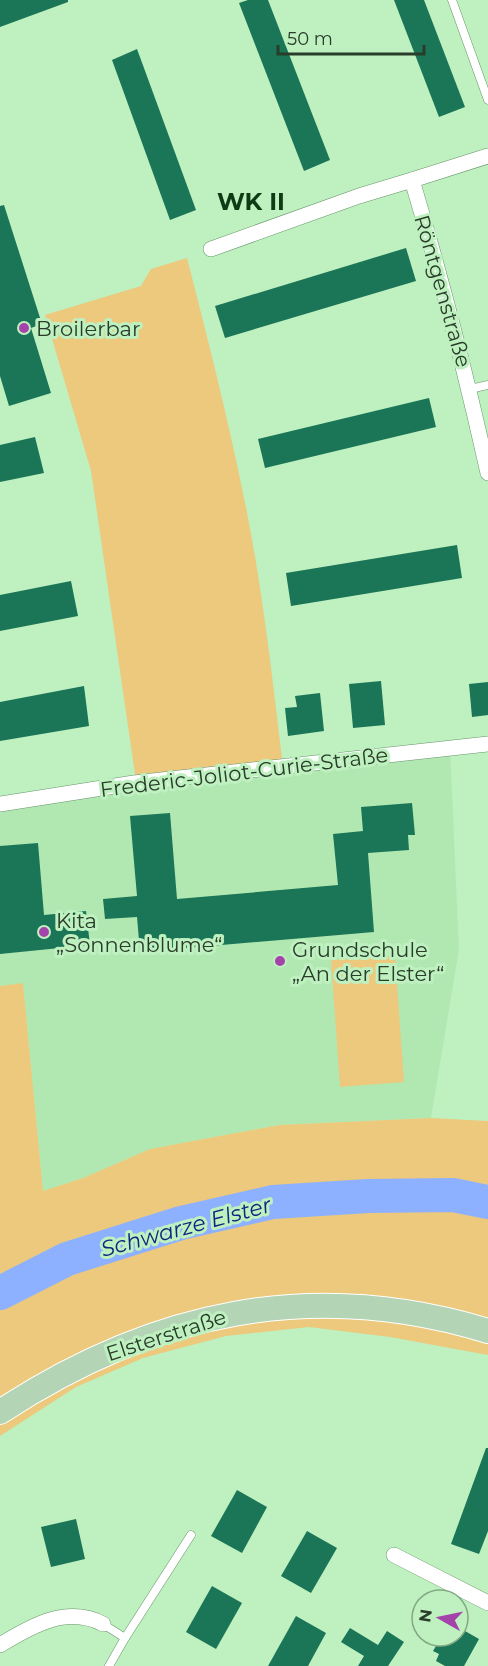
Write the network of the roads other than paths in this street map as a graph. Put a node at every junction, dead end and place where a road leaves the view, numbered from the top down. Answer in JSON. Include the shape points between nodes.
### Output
{"nodes":[{"id":1,"x":452,"y":0,"type":"edge"},
{"id":2,"x":488,"y":99,"type":"edge"},
{"id":3,"x":488,"y":156,"type":"edge"},
{"id":4,"x":412,"y":180,"type":"junction"},
{"id":5,"x":211,"y":249,"type":"dead end"},
{"id":6,"x":488,"y":385,"type":"edge"},
{"id":7,"x":470,"y":389,"type":"junction"},
{"id":8,"x":488,"y":473,"type":"edge"},
{"id":9,"x":488,"y":744,"type":"edge"},
{"id":10,"x":0,"y":804,"type":"edge"},
{"id":11,"x":488,"y":1331,"type":"edge"},
{"id":12,"x":0,"y":1412,"type":"edge"},
{"id":13,"x":191,"y":1535,"type":"dead end"},
{"id":14,"x":394,"y":1555,"type":"dead end"},
{"id":15,"x":488,"y":1603,"type":"edge"},
{"id":16,"x":102,"y":1624,"type":"joint"},
{"id":17,"x":125,"y":1638,"type":"junction"},
{"id":18,"x":0,"y":1645,"type":"edge"},
{"id":19,"x":109,"y":1666,"type":"edge"}],
"edges":[{"from":1,"to":2,"type":"lane"},
{"from":3,"to":4,"type":"street"},
{"from":4,"to":5,"type":"street"},
{"from":4,"to":7,"type":"street","name":"Röntgenstraße"},
{"from":6,"to":7,"type":"lane"},
{"from":7,"to":8,"type":"street","name":"Röntgenstraße"},
{"from":9,"to":10,"type":"street","name":"Frederic-Joliot-Curie-Straße","via":[[134,783]]},
{"from":11,"to":12,"type":"main road","name":"Elsterstraße","via":[[427,1316],[346,1306],[233,1313],[157,1334],[89,1360]]},
{"from":13,"to":17,"type":"lane"},
{"from":14,"to":15,"type":"street"},
{"from":16,"to":17,"type":"lane"},
{"from":16,"to":18,"type":"street","via":[[86,1617],[58,1618],[35,1625]]},
{"from":17,"to":19,"type":"lane"}]}
